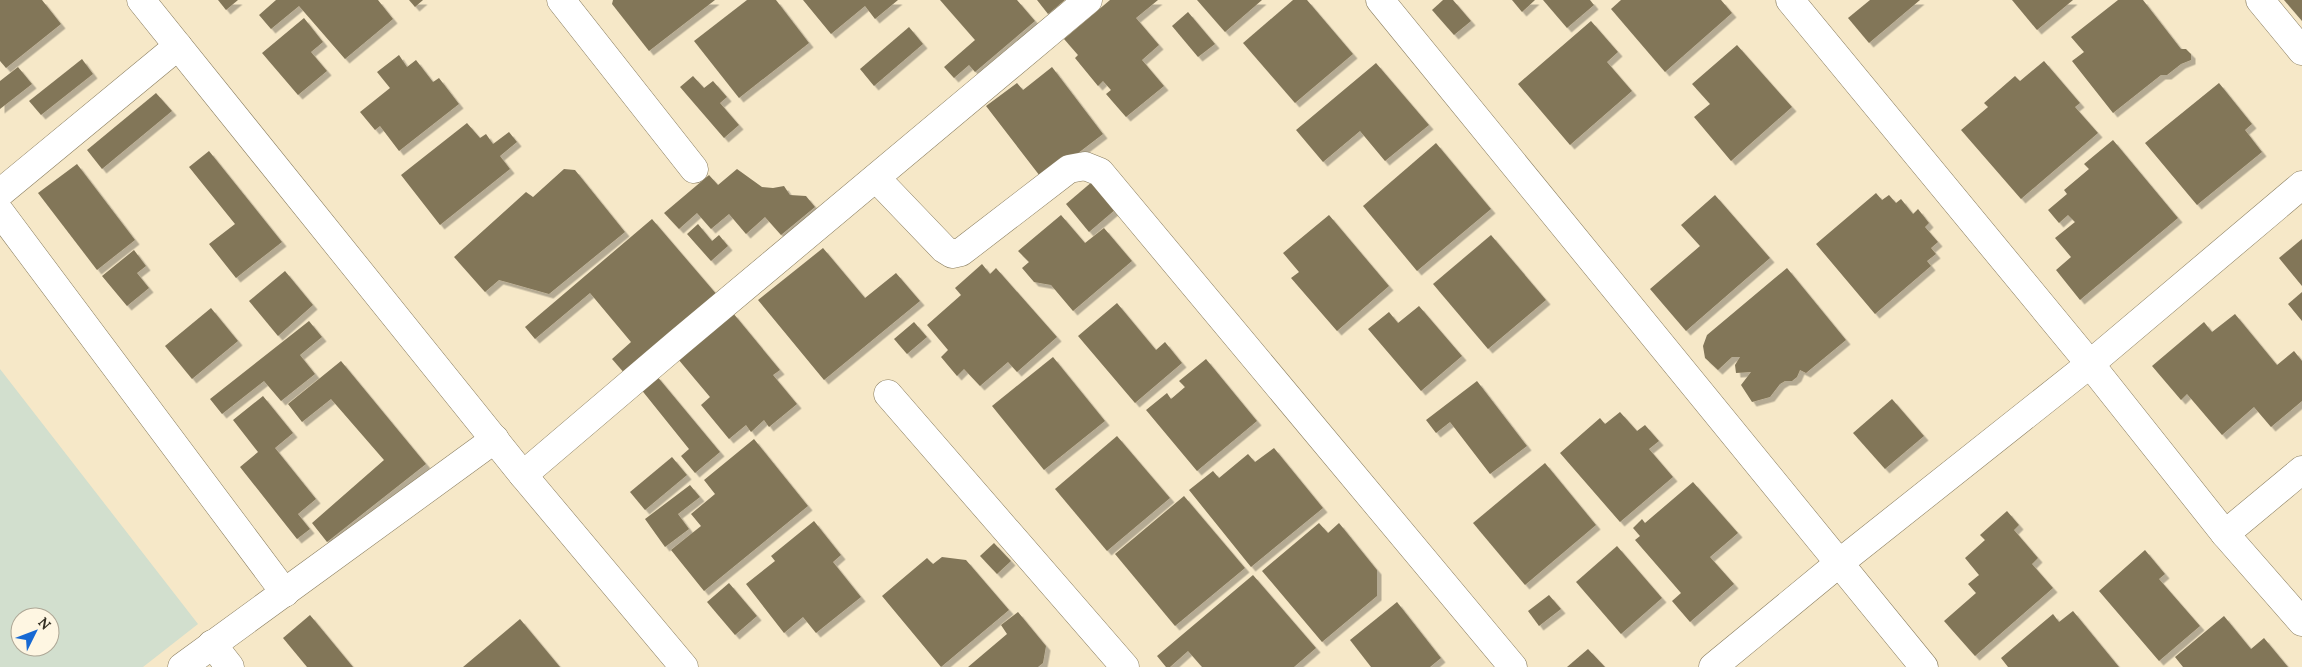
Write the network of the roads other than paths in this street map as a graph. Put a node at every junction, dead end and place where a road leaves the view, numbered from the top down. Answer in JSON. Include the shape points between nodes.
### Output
{"nodes":[{"id":1,"x":141,"y":0,"type":"edge"},
{"id":2,"x":561,"y":0,"type":"edge"},
{"id":3,"x":1088,"y":0,"type":"edge"},
{"id":4,"x":1380,"y":0,"type":"edge"},
{"id":5,"x":1790,"y":0,"type":"edge"},
{"id":6,"x":2260,"y":0,"type":"edge"},
{"id":7,"x":178,"y":46,"type":"junction"},
{"id":8,"x":2302,"y":51,"type":"edge"},
{"id":9,"x":694,"y":169,"type":"dead end"},
{"id":10,"x":876,"y":178,"type":"junction"},
{"id":11,"x":2302,"y":185,"type":"edge"},
{"id":12,"x":0,"y":193,"type":"edge"},
{"id":13,"x":0,"y":212,"type":"edge"},
{"id":14,"x":2090,"y":364,"type":"junction"},
{"id":15,"x":888,"y":394,"type":"dead end"},
{"id":16,"x":495,"y":440,"type":"junction"},
{"id":17,"x":2302,"y":470,"type":"edge"},
{"id":18,"x":523,"y":475,"type":"junction"},
{"id":19,"x":2226,"y":534,"type":"junction"},
{"id":20,"x":1838,"y":564,"type":"junction"},
{"id":21,"x":286,"y":593,"type":"junction"},
{"id":22,"x":2302,"y":622,"type":"edge"},
{"id":23,"x":212,"y":644,"type":"junction"},
{"id":24,"x":182,"y":667,"type":"edge"},
{"id":25,"x":230,"y":667,"type":"edge"},
{"id":26,"x":684,"y":667,"type":"edge"},
{"id":27,"x":1125,"y":667,"type":"edge"},
{"id":28,"x":1513,"y":667,"type":"edge"},
{"id":29,"x":1713,"y":667,"type":"edge"},
{"id":30,"x":1924,"y":667,"type":"edge"}],
"edges":[{"from":1,"to":7,"type":"street"},
{"from":2,"to":9,"type":"street"},
{"from":3,"to":10,"type":"street"},
{"from":4,"to":20,"type":"street"},
{"from":5,"to":14,"type":"street"},
{"from":6,"to":8,"type":"street"},
{"from":7,"to":12,"type":"street"},
{"from":7,"to":16,"type":"street"},
{"from":10,"to":18,"type":"street"},
{"from":10,"to":28,"type":"street","via":[[952,254],[961,252],[1069,169],[1085,166],[1100,172]]},
{"from":11,"to":14,"type":"street"},
{"from":13,"to":21,"type":"street"},
{"from":14,"to":19,"type":"street"},
{"from":14,"to":20,"type":"street"},
{"from":15,"to":27,"type":"street"},
{"from":16,"to":18,"type":"street"},
{"from":16,"to":21,"type":"street"},
{"from":17,"to":19,"type":"street"},
{"from":18,"to":26,"type":"street"},
{"from":19,"to":22,"type":"street"},
{"from":20,"to":29,"type":"street"},
{"from":20,"to":30,"type":"street"},
{"from":21,"to":23,"type":"street"},
{"from":23,"to":24,"type":"street"},
{"from":23,"to":25,"type":"street"}]}
